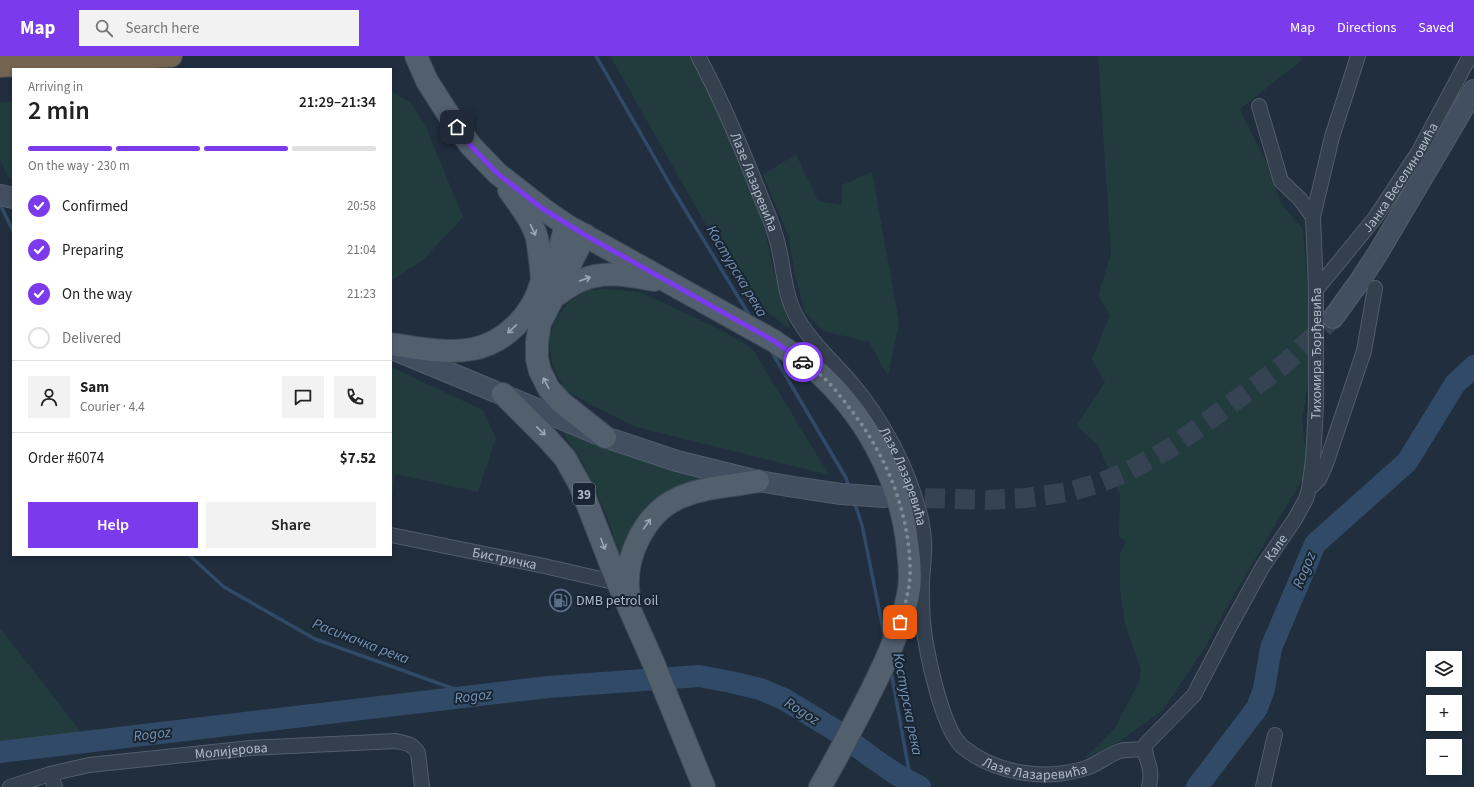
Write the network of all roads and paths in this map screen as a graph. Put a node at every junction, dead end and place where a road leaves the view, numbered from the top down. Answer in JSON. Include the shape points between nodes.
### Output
{"nodes":[{"id":1,"x":171,"y":56,"type":"edge"},
{"id":2,"x":416,"y":56,"type":"edge"},
{"id":3,"x":698,"y":56,"type":"edge"},
{"id":4,"x":1358,"y":56,"type":"edge"},
{"id":5,"x":1470,"y":56,"type":"edge"},
{"id":6,"x":0,"y":66,"type":"edge"},
{"id":7,"x":1474,"y":90,"type":"edge"},
{"id":8,"x":1259,"y":106,"type":"dead end"},
{"id":9,"x":498,"y":174,"type":"junction"},
{"id":10,"x":0,"y":195,"type":"edge"},
{"id":11,"x":12,"y":198,"type":"edge"},
{"id":12,"x":1313,"y":217,"type":"junction"},
{"id":13,"x":576,"y":230,"type":"junction"},
{"id":14,"x":671,"y":283,"type":"junction"},
{"id":15,"x":1375,"y":288,"type":"dead end"},
{"id":16,"x":547,"y":290,"type":"junction"},
{"id":17,"x":1316,"y":290,"type":"junction"},
{"id":18,"x":1332,"y":318,"type":"tunnel mouth"},
{"id":19,"x":392,"y":344,"type":"edge"},
{"id":20,"x":392,"y":348,"type":"edge"},
{"id":21,"x":503,"y":394,"type":"junction"},
{"id":22,"x":605,"y":437,"type":"junction"},
{"id":23,"x":758,"y":481,"type":"junction"},
{"id":24,"x":1309,"y":489,"type":"junction"},
{"id":25,"x":880,"y":496,"type":"tunnel mouth"},
{"id":26,"x":392,"y":535,"type":"edge"},
{"id":27,"x":618,"y":583,"type":"junction"},
{"id":28,"x":632,"y":614,"type":"junction"},
{"id":29,"x":1275,"y":735,"type":"dead end"},
{"id":30,"x":1144,"y":749,"type":"junction"},
{"id":31,"x":53,"y":780,"type":"edge"},
{"id":32,"x":10,"y":787,"type":"edge"},
{"id":33,"x":422,"y":787,"type":"edge"},
{"id":34,"x":704,"y":787,"type":"edge"},
{"id":35,"x":820,"y":787,"type":"edge"},
{"id":36,"x":1149,"y":787,"type":"edge"},
{"id":37,"x":1263,"y":787,"type":"edge"}],
"edges":[{"from":1,"to":6,"type":"highway"},
{"from":2,"to":9,"type":"main road","via":[[427,82],[450,117],[471,146]]},
{"from":3,"to":30,"type":"street","name":"Лазе Лазаревића","via":[[712,81],[775,232],[788,294],[795,314],[820,349],[869,404],[895,447],[909,482],[921,519],[925,548],[922,581],[923,624],[939,697],[949,728],[961,747],[993,766],[1033,774],[1054,774],[1086,768],[1121,751]]},
{"from":4,"to":12,"type":"street","name":"Тихомира Ђорђевића","via":[[1332,137]]},
{"from":5,"to":17,"type":"street","name":"Јанка Веселиновића","via":[[1418,153],[1374,218]]},
{"from":7,"to":18,"type":"main road","via":[[1378,253]]},
{"from":8,"to":12,"type":"street","via":[[1281,181],[1300,199]]},
{"from":9,"to":13,"type":"main road","via":[[543,209]]},
{"from":9,"to":16,"type":"main road","one_way":true,"via":[[525,212],[537,237]]},
{"from":10,"to":11,"type":"main road"},
{"from":12,"to":17,"type":"street","name":"Тихомира Ђорђевића"},
{"from":13,"to":14,"type":"main road"},
{"from":13,"to":16,"type":"main road"},
{"from":16,"to":14,"type":"main road","one_way":true,"via":[[608,274],[623,274]]},
{"from":14,"to":35,"type":"main road","via":[[774,341],[822,376],[858,418],[884,463],[897,496],[907,538],[910,566],[908,594],[888,654],[851,731]]},
{"from":15,"to":24,"type":"street","name":"Кале","via":[[1364,351],[1326,464],[1319,479]]},
{"from":16,"to":19,"type":"main road","one_way":true,"via":[[535,298],[522,320],[488,345],[472,350],[443,350]]},
{"from":22,"to":16,"type":"main road","one_way":true,"via":[[561,402],[549,389],[540,371],[536,358],[537,342]]},
{"from":17,"to":24,"type":"street","name":"Тихомира Ђорђевића","via":[[1316,406]]},
{"from":20,"to":21,"type":"main road"},
{"from":21,"to":22,"type":"main road"},
{"from":21,"to":27,"type":"main road","number":"39","one_way":true,"via":[[565,458],[580,485]]},
{"from":22,"to":23,"type":"main road","via":[[677,461]]},
{"from":23,"to":25,"type":"main road","via":[[841,494]]},
{"from":28,"to":23,"type":"main road","number":"39","one_way":true,"via":[[627,586],[629,565],[634,548],[648,522],[660,509],[676,499],[705,488]]},
{"from":24,"to":30,"type":"street","name":"Кале","via":[[1306,500],[1263,566],[1194,695]]},
{"from":26,"to":27,"type":"street","name":"Бистричка"},
{"from":27,"to":28,"type":"main road","number":"39"},
{"from":28,"to":34,"type":"main road","number":"39"},
{"from":29,"to":37,"type":"street"},
{"from":30,"to":36,"type":"street","via":[[1150,770]]},
{"from":31,"to":32,"type":"street","name":"Молијерова"},
{"from":31,"to":33,"type":"street","name":"Молијерова","via":[[89,765],[251,748],[396,742],[407,743],[416,750]]}]}
